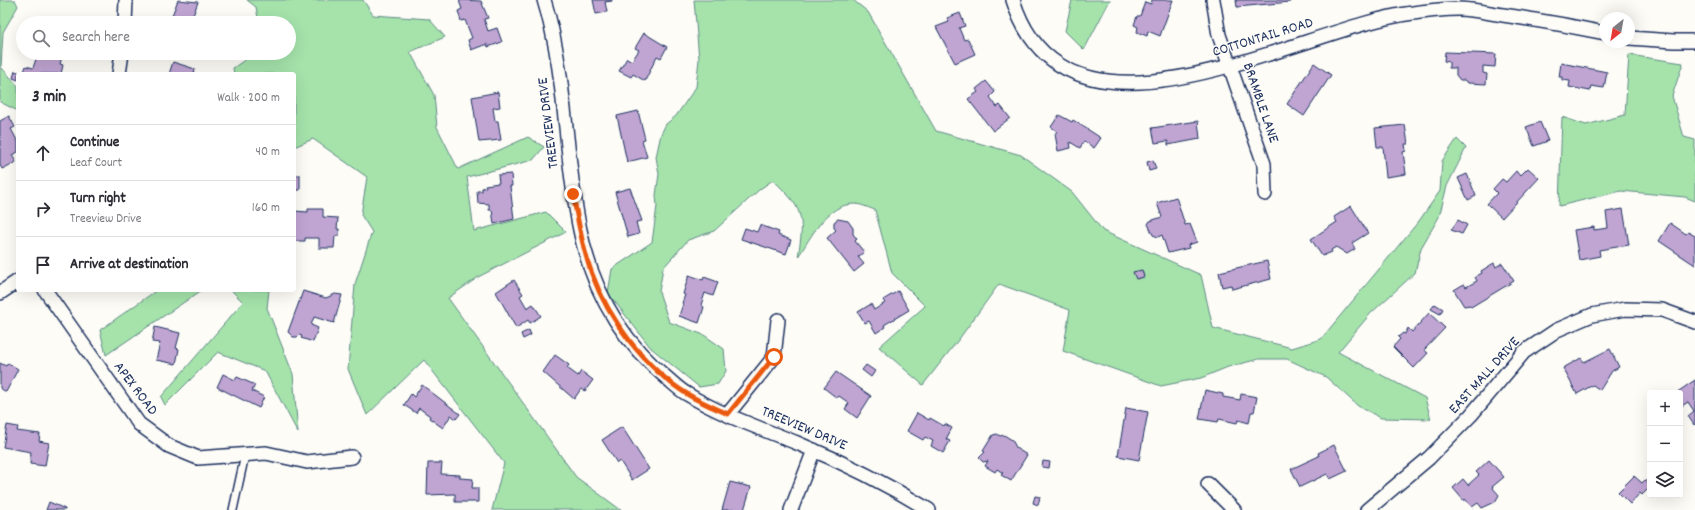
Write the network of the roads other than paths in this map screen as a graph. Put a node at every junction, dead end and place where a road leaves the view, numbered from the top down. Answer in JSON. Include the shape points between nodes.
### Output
{"nodes":[{"id":1,"x":126,"y":0,"type":"edge"},
{"id":2,"x":544,"y":0,"type":"edge"},
{"id":3,"x":1013,"y":0,"type":"edge"},
{"id":4,"x":1213,"y":0,"type":"edge"},
{"id":5,"x":125,"y":16,"type":"edge"},
{"id":6,"x":1599,"y":32,"type":"edge"},
{"id":7,"x":1635,"y":38,"type":"edge"},
{"id":8,"x":1695,"y":41,"type":"edge"},
{"id":9,"x":121,"y":60,"type":"edge"},
{"id":10,"x":1230,"y":66,"type":"junction"},
{"id":11,"x":120,"y":72,"type":"edge"},
{"id":12,"x":1265,"y":194,"type":"dead end"},
{"id":13,"x":16,"y":282,"type":"edge"},
{"id":14,"x":46,"y":292,"type":"edge"},
{"id":15,"x":0,"y":293,"type":"edge"},
{"id":16,"x":778,"y":320,"type":"dead end"},
{"id":17,"x":1695,"y":322,"type":"edge"},
{"id":18,"x":728,"y":414,"type":"junction"},
{"id":19,"x":814,"y":450,"type":"junction"},
{"id":20,"x":245,"y":455,"type":"junction"},
{"id":21,"x":352,"y":457,"type":"dead end"},
{"id":22,"x":1208,"y":484,"type":"dead end"},
{"id":23,"x":234,"y":510,"type":"edge"},
{"id":24,"x":791,"y":510,"type":"edge"},
{"id":25,"x":929,"y":510,"type":"edge"},
{"id":26,"x":1234,"y":510,"type":"edge"},
{"id":27,"x":1367,"y":510,"type":"edge"}],
"edges":[{"from":1,"to":5,"type":"street"},
{"from":2,"to":18,"type":"street","name":"TREEVIEW DRIVE","via":[[558,63],[573,194],[592,274],[608,309],[628,341],[655,369],[686,394]]},
{"from":3,"to":10,"type":"street","name":"COTTONTAIL ROAD","via":[[1018,18],[1036,47],[1062,68],[1094,80],[1141,82],[1188,76]]},
{"from":4,"to":10,"type":"street","name":"BRAMBLE LANE","via":[[1219,35]]},
{"from":6,"to":10,"type":"street","name":"COTTONTAIL ROAD","via":[[1566,24],[1459,9],[1412,13],[1361,23]]},
{"from":7,"to":8,"type":"street"},
{"from":9,"to":11,"type":"street"},
{"from":10,"to":12,"type":"street","name":"BRAMBLE LANE","via":[[1264,164]]},
{"from":13,"to":15,"type":"street"},
{"from":14,"to":20,"type":"street","name":"APEX ROAD","via":[[139,424],[169,446],[198,458]]},
{"from":16,"to":18,"type":"street","via":[[774,357]]},
{"from":17,"to":27,"type":"street","name":"EAST MALL DRIVE","via":[[1662,310],[1624,309],[1592,315],[1557,330],[1524,352],[1471,416],[1435,453]]},
{"from":18,"to":19,"type":"street","name":"TREEVIEW DRIVE"},
{"from":19,"to":24,"type":"street"},
{"from":19,"to":25,"type":"street","name":"TREEVIEW DRIVE","via":[[890,486]]},
{"from":20,"to":21,"type":"street","name":"APEX ROAD","via":[[266,453],[307,462]]},
{"from":20,"to":23,"type":"lane"},
{"from":22,"to":26,"type":"street"}]}
